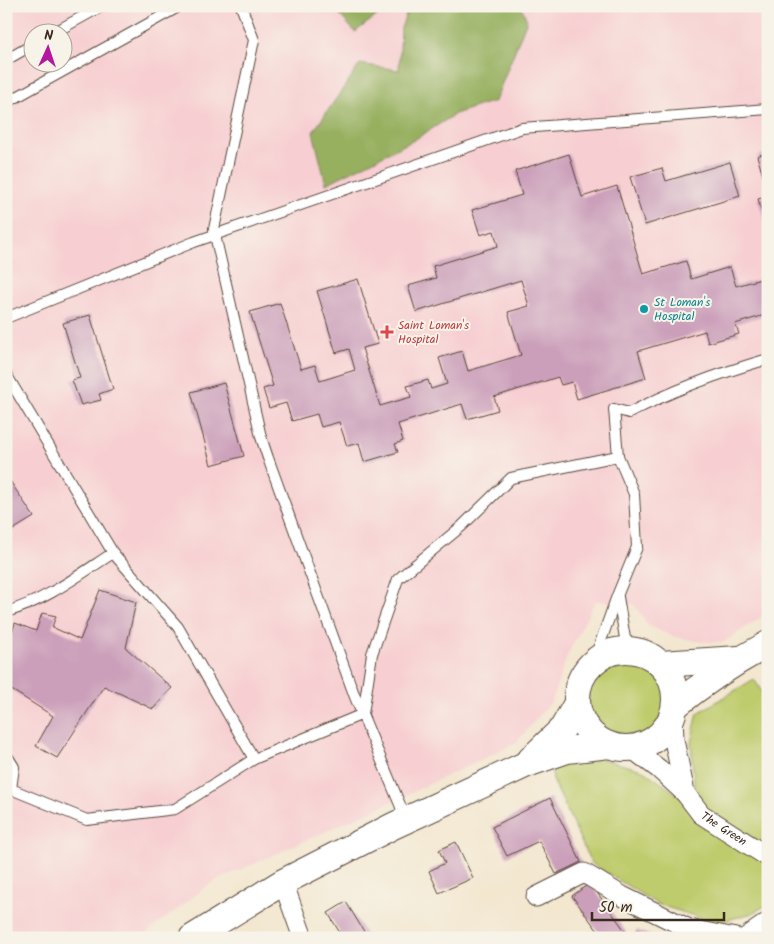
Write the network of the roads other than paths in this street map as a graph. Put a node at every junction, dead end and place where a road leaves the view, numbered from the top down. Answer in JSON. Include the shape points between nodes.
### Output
{"nodes":[{"id":1,"x":102,"y":6,"type":"edge"},
{"id":2,"x":180,"y":6,"type":"edge"},
{"id":3,"x":241,"y":6,"type":"edge"},
{"id":4,"x":72,"y":23,"type":"edge"},
{"id":5,"x":22,"y":51,"type":"edge"},
{"id":6,"x":6,"y":60,"type":"edge"},
{"id":7,"x":6,"y":103,"type":"edge"},
{"id":8,"x":768,"y":109,"type":"edge"},
{"id":9,"x":215,"y":235,"type":"junction"},
{"id":10,"x":6,"y":318,"type":"edge"},
{"id":11,"x":768,"y":358,"type":"edge"},
{"id":12,"x":6,"y":374,"type":"edge"},
{"id":13,"x":618,"y":456,"type":"junction"},
{"id":14,"x":113,"y":553,"type":"junction"},
{"id":15,"x":618,"y":596,"type":"junction"},
{"id":16,"x":6,"y":612,"type":"edge"},
{"id":17,"x":768,"y":644,"type":"edge"},
{"id":18,"x":627,"y":650,"type":"junction"},
{"id":19,"x":741,"y":659,"type":"junction"},
{"id":20,"x":594,"y":663,"type":"junction"},
{"id":21,"x":660,"y":664,"type":"junction"},
{"id":22,"x":578,"y":702,"type":"junction"},
{"id":23,"x":674,"y":711,"type":"junction"},
{"id":24,"x":362,"y":714,"type":"junction"},
{"id":25,"x":620,"y":746,"type":"junction"},
{"id":26,"x":6,"y":754,"type":"edge"},
{"id":27,"x":254,"y":759,"type":"junction"},
{"id":28,"x":527,"y":764,"type":"junction"},
{"id":29,"x":9,"y":788,"type":"edge"},
{"id":30,"x":685,"y":793,"type":"junction"},
{"id":31,"x":406,"y":820,"type":"junction"},
{"id":32,"x":768,"y":857,"type":"edge"},
{"id":33,"x":283,"y":882,"type":"junction"},
{"id":34,"x":536,"y":897,"type":"dead end"},
{"id":35,"x":768,"y":922,"type":"edge"},
{"id":36,"x":192,"y":938,"type":"edge"},
{"id":37,"x":303,"y":938,"type":"edge"},
{"id":38,"x":736,"y":938,"type":"edge"},
{"id":39,"x":745,"y":938,"type":"edge"}],
"edges":[{"from":1,"to":4,"type":"lane"},
{"from":2,"to":7,"type":"lane"},
{"from":3,"to":9,"type":"lane","via":[[254,40]]},
{"from":5,"to":6,"type":"lane"},
{"from":8,"to":9,"type":"lane","via":[[522,128]]},
{"from":9,"to":10,"type":"lane"},
{"from":9,"to":24,"type":"lane","via":[[261,437]]},
{"from":11,"to":13,"type":"lane","via":[[654,400],[629,413],[614,409]]},
{"from":12,"to":14,"type":"lane"},
{"from":13,"to":15,"type":"lane","via":[[634,494],[637,547]]},
{"from":13,"to":24,"type":"lane","via":[[511,478],[462,526],[398,580],[372,654]]},
{"from":14,"to":16,"type":"lane","via":[[60,588]]},
{"from":14,"to":27,"type":"lane","via":[[178,626]]},
{"from":15,"to":18,"type":"lane"},
{"from":15,"to":20,"type":"lane"},
{"from":17,"to":19,"type":"street"},
{"from":18,"to":20,"type":"street","via":[[603,656]]},
{"from":18,"to":21,"type":"street","via":[[648,655]]},
{"from":19,"to":21,"type":"street"},
{"from":19,"to":23,"type":"street","via":[[698,688]]},
{"from":20,"to":22,"type":"street","via":[[581,681]]},
{"from":21,"to":23,"type":"street","via":[[672,681]]},
{"from":22,"to":25,"type":"street","via":[[584,724],[591,733],[599,740]]},
{"from":22,"to":28,"type":"street","via":[[563,728]]},
{"from":23,"to":25,"type":"street","via":[[657,738],[645,744]]},
{"from":23,"to":30,"type":"street","name":"The Green","via":[[674,740]]},
{"from":24,"to":27,"type":"lane"},
{"from":24,"to":31,"type":"lane"},
{"from":25,"to":28,"type":"street","via":[[567,750]]},
{"from":25,"to":30,"type":"street","name":"The Green","via":[[659,769]]},
{"from":26,"to":29,"type":"lane","via":[[14,766]]},
{"from":27,"to":29,"type":"lane","via":[[175,809],[87,820]]},
{"from":28,"to":31,"type":"street"},
{"from":30,"to":32,"type":"street","name":"The Green","via":[[702,814]]},
{"from":31,"to":33,"type":"street"},
{"from":33,"to":36,"type":"street"},
{"from":33,"to":37,"type":"street"},
{"from":34,"to":38,"type":"street","via":[[584,873],[689,929]]},
{"from":35,"to":39,"type":"street"}]}
